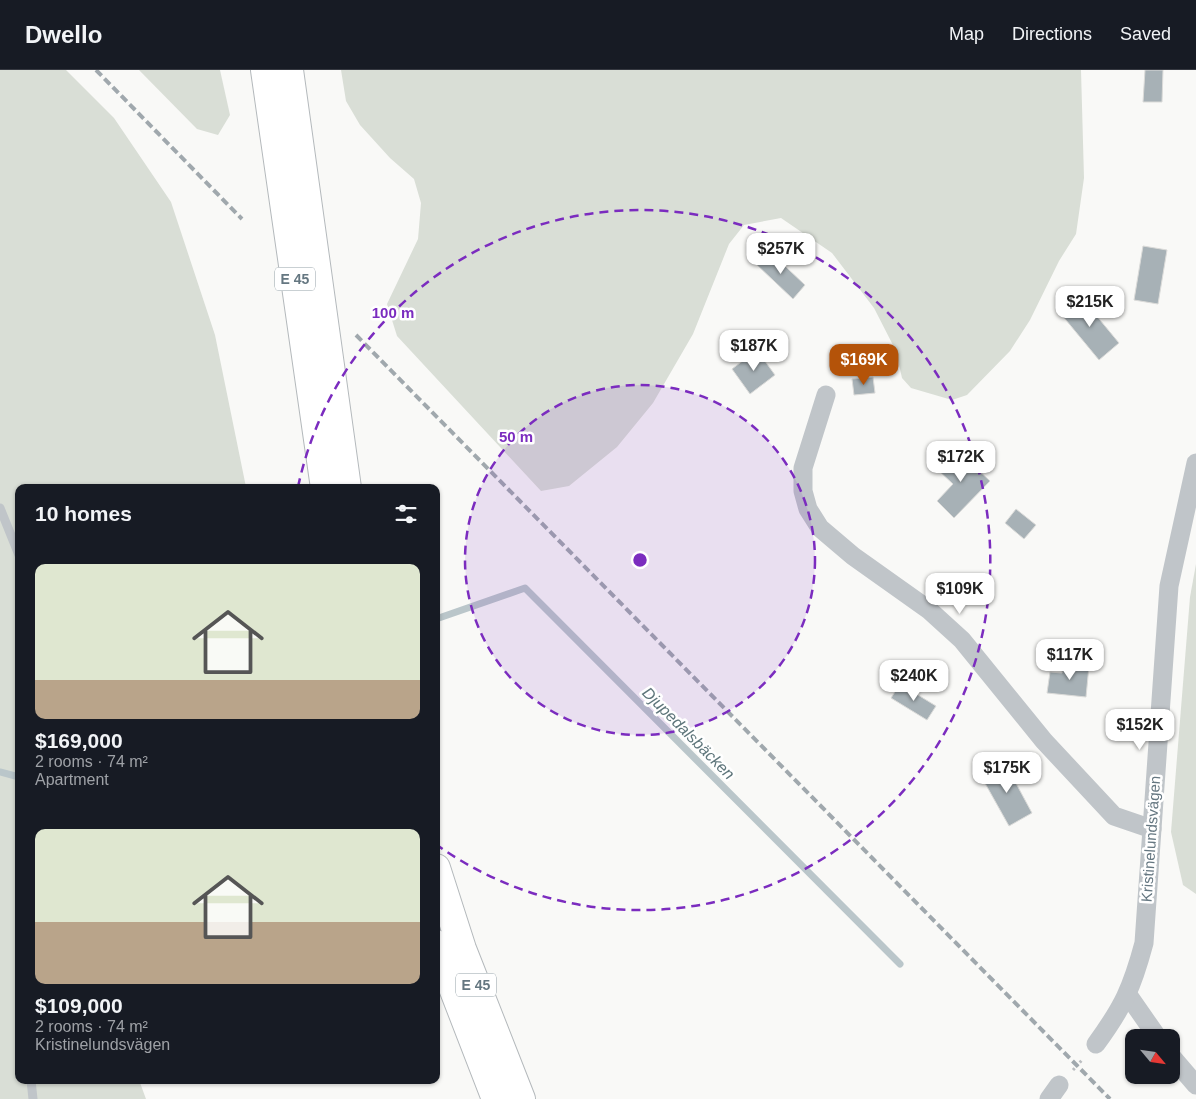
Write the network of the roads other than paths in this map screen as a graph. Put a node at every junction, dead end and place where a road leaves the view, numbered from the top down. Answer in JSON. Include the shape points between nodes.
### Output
{"nodes":[{"id":1,"x":265,"y":70,"type":"edge"},
{"id":2,"x":288,"y":70,"type":"edge"},
{"id":3,"x":826,"y":395,"type":"dead end"},
{"id":4,"x":1196,"y":463,"type":"edge"},
{"id":5,"x":324,"y":484,"type":"edge"},
{"id":6,"x":345,"y":484,"type":"edge"},
{"id":7,"x":0,"y":508,"type":"edge"},
{"id":8,"x":15,"y":544,"type":"edge"},
{"id":9,"x":1152,"y":829,"type":"junction"},
{"id":10,"x":440,"y":880,"type":"edge"},
{"id":11,"x":440,"y":954,"type":"edge"},
{"id":12,"x":1128,"y":995,"type":"junction"},
{"id":13,"x":1152,"y":1029,"type":"edge"},
{"id":14,"x":1096,"y":1044,"type":"road end"},
{"id":15,"x":1180,"y":1066,"type":"edge"},
{"id":16,"x":31,"y":1084,"type":"edge"},
{"id":17,"x":1196,"y":1085,"type":"edge"},
{"id":18,"x":33,"y":1099,"type":"edge"},
{"id":19,"x":496,"y":1099,"type":"edge"},
{"id":20,"x":521,"y":1099,"type":"edge"}],
"edges":[{"from":1,"to":5,"type":"highway","number":"E 45"},
{"from":2,"to":6,"type":"highway","number":"E 45"},
{"from":3,"to":9,"type":"street","via":[[803,468],[803,491],[808,509],[820,528],[853,556],[929,610],[962,640],[1044,741],[1114,816]]},
{"from":4,"to":9,"type":"street","name":"Kristinelundsvägen","via":[[1169,586]]},
{"from":7,"to":8,"type":"lane"},
{"from":9,"to":12,"type":"street","name":"Kristinelundsvägen","via":[[1144,943]]},
{"from":10,"to":20,"type":"highway","number":"E 45","via":[[462,949]]},
{"from":11,"to":19,"type":"highway","number":"E 45"},
{"from":12,"to":13,"type":"street"},
{"from":12,"to":14,"type":"street","name":"Kristinelundsvägen"},
{"from":15,"to":17,"type":"street"},
{"from":16,"to":18,"type":"lane"}]}
